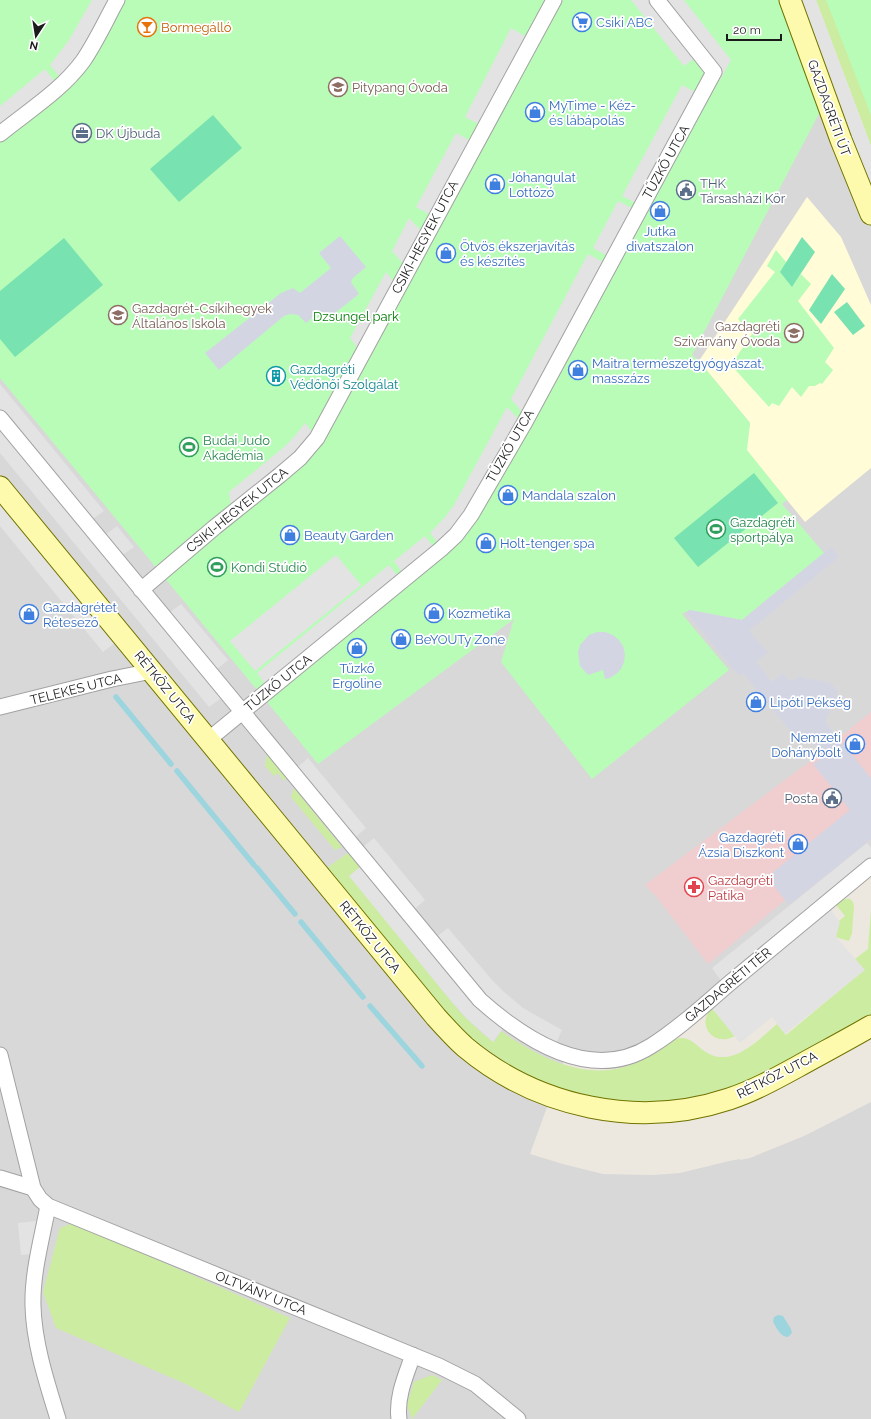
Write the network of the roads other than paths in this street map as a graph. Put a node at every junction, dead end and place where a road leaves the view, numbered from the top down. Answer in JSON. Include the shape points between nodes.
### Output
{"nodes":[{"id":1,"x":117,"y":0,"type":"edge"},
{"id":2,"x":554,"y":0,"type":"edge"},
{"id":3,"x":657,"y":0,"type":"edge"},
{"id":4,"x":790,"y":0,"type":"edge"},
{"id":5,"x":0,"y":134,"type":"edge"},
{"id":6,"x":871,"y":214,"type":"edge"},
{"id":7,"x":0,"y":418,"type":"edge"},
{"id":8,"x":0,"y":487,"type":"edge"},
{"id":9,"x":141,"y":590,"type":"junction"},
{"id":10,"x":152,"y":671,"type":"junction"},
{"id":11,"x":0,"y":707,"type":"edge"},
{"id":12,"x":242,"y":712,"type":"junction"},
{"id":13,"x":208,"y":740,"type":"junction"},
{"id":14,"x":871,"y":866,"type":"edge"},
{"id":15,"x":870,"y":1026,"type":"edge"},
{"id":16,"x":0,"y":1055,"type":"edge"},
{"id":17,"x":0,"y":1178,"type":"edge"},
{"id":18,"x":33,"y":1188,"type":"junction"},
{"id":19,"x":48,"y":1206,"type":"junction"},
{"id":20,"x":413,"y":1355,"type":"junction"},
{"id":21,"x":58,"y":1419,"type":"edge"},
{"id":22,"x":399,"y":1419,"type":"edge"},
{"id":23,"x":518,"y":1419,"type":"edge"}],
"edges":[{"from":1,"to":5,"type":"street","via":[[82,62],[59,87]]},
{"from":2,"to":9,"type":"street","name":"CSIKI-HEGYEK UTCA","via":[[317,438],[300,458]]},
{"from":3,"to":12,"type":"street","name":"TŰZKŐ UTCA","via":[[714,72],[525,422],[471,515],[442,549]]},
{"from":4,"to":6,"type":"street","name":"GAZDAGRÉTI ÚT"},
{"from":7,"to":9,"type":"street"},
{"from":8,"to":10,"type":"street","name":"RÉTKÖZ UTCA"},
{"from":9,"to":12,"type":"street"},
{"from":10,"to":11,"type":"street","name":"TELEKES UTCA"},
{"from":10,"to":13,"type":"street","name":"RÉTKÖZ UTCA"},
{"from":12,"to":13,"type":"street","name":"TŰZKŐ UTCA"},
{"from":12,"to":14,"type":"street","name":"GAZDAGRÉTI TÉR","via":[[480,1000],[522,1033],[545,1046],[581,1059],[611,1060],[630,1056],[650,1047],[687,1020]]},
{"from":13,"to":15,"type":"street","name":"RÉTKÖZ UTCA","via":[[436,1017],[465,1046],[486,1062],[516,1081],[544,1094],[575,1104],[636,1113],[656,1113],[708,1105],[755,1089]]},
{"from":16,"to":18,"type":"street"},
{"from":17,"to":18,"type":"street"},
{"from":18,"to":19,"type":"street","name":"OLTVÁNY UTCA"},
{"from":19,"to":20,"type":"street","name":"OLTVÁNY UTCA"},
{"from":19,"to":21,"type":"street","via":[[33,1305],[35,1333]]},
{"from":20,"to":22,"type":"street","via":[[402,1388]]},
{"from":20,"to":23,"type":"street","name":"OLTVÁNY UTCA","via":[[475,1384]]}]}
